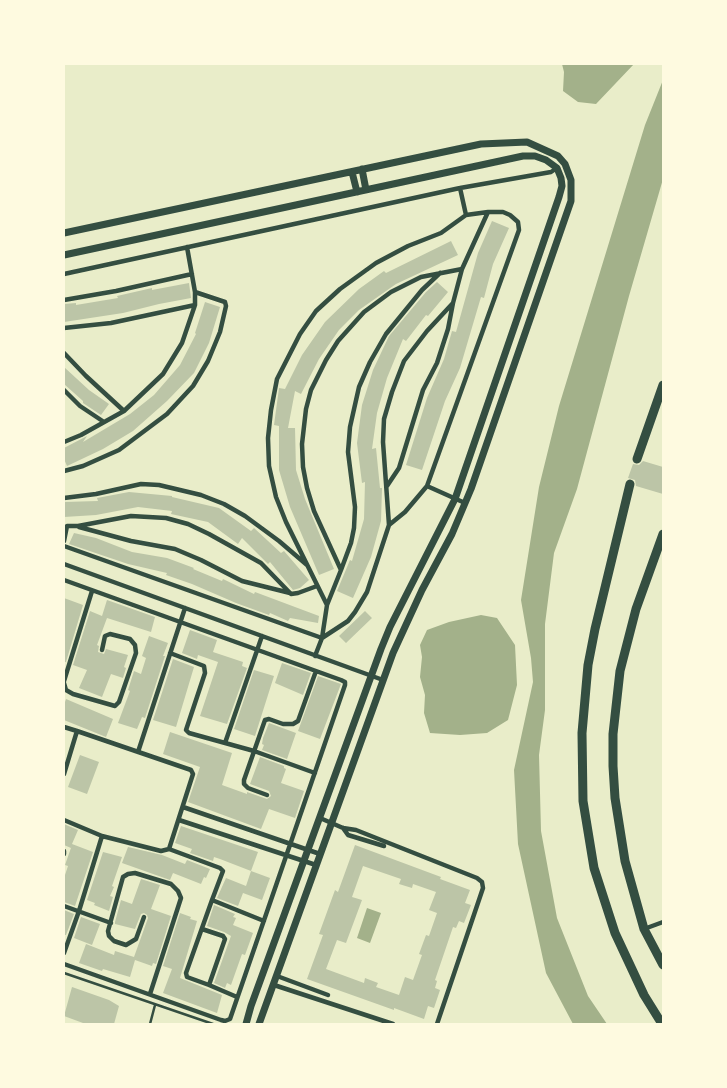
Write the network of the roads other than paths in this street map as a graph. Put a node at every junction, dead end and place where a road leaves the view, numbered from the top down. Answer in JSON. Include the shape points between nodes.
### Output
{"nodes":[{"id":1,"x":557,"y":168,"type":"junction"},
{"id":2,"x":362,"y":170,"type":"junction"},
{"id":3,"x":352,"y":172,"type":"junction"},
{"id":4,"x":460,"y":188,"type":"junction"},
{"id":5,"x":366,"y":190,"type":"junction"},
{"id":6,"x":357,"y":192,"type":"junction"},
{"id":7,"x":488,"y":212,"type":"junction"},
{"id":8,"x":466,"y":214,"type":"junction"},
{"id":9,"x":64,"y":233,"type":"edge"},
{"id":10,"x":187,"y":247,"type":"junction"},
{"id":11,"x":64,"y":255,"type":"edge"},
{"id":12,"x":462,"y":268,"type":"junction"},
{"id":13,"x":440,"y":273,"type":"junction"},
{"id":14,"x":64,"y":274,"type":"edge"},
{"id":15,"x":192,"y":274,"type":"junction"},
{"id":16,"x":196,"y":292,"type":"junction"},
{"id":17,"x":64,"y":300,"type":"edge"},
{"id":18,"x":453,"y":303,"type":"junction"},
{"id":19,"x":196,"y":305,"type":"junction"},
{"id":20,"x":64,"y":328,"type":"edge"},
{"id":21,"x":64,"y":353,"type":"edge"},
{"id":22,"x":663,"y":385,"type":"edge"},
{"id":23,"x":64,"y":390,"type":"edge"},
{"id":24,"x":124,"y":411,"type":"junction"},
{"id":25,"x":104,"y":422,"type":"junction"},
{"id":26,"x":64,"y":442,"type":"edge"},
{"id":27,"x":637,"y":459,"type":"dead end"},
{"id":28,"x":64,"y":471,"type":"edge"},
{"id":29,"x":630,"y":484,"type":"dead end"},
{"id":30,"x":427,"y":486,"type":"junction"},
{"id":31,"x":387,"y":487,"type":"junction"},
{"id":32,"x":64,"y":498,"type":"edge"},
{"id":33,"x":455,"y":499,"type":"junction"},
{"id":34,"x":465,"y":504,"type":"junction"},
{"id":35,"x":66,"y":525,"type":"edge"},
{"id":36,"x":389,"y":525,"type":"junction"},
{"id":37,"x":78,"y":526,"type":"junction"},
{"id":38,"x":663,"y":534,"type":"edge"},
{"id":39,"x":64,"y":541,"type":"edge"},
{"id":40,"x":64,"y":546,"type":"edge"},
{"id":41,"x":64,"y":564,"type":"edge"},
{"id":42,"x":308,"y":566,"type":"junction"},
{"id":43,"x":341,"y":570,"type":"junction"},
{"id":44,"x":64,"y":580,"type":"edge"},
{"id":45,"x":317,"y":586,"type":"junction"},
{"id":46,"x":92,"y":590,"type":"junction"},
{"id":47,"x":292,"y":594,"type":"junction"},
{"id":48,"x":327,"y":605,"type":"junction"},
{"id":49,"x":185,"y":608,"type":"junction"},
{"id":50,"x":181,"y":621,"type":"junction"},
{"id":51,"x":262,"y":636,"type":"junction"},
{"id":52,"x":322,"y":638,"type":"junction"},
{"id":53,"x":102,"y":650,"type":"dead end"},
{"id":54,"x":257,"y":651,"type":"junction"},
{"id":55,"x":170,"y":653,"type":"junction"},
{"id":56,"x":315,"y":656,"type":"junction"},
{"id":57,"x":316,"y":670,"type":"junction"},
{"id":58,"x":371,"y":676,"type":"junction"},
{"id":59,"x":383,"y":680,"type":"junction"},
{"id":60,"x":64,"y":682,"type":"edge"},
{"id":61,"x":64,"y":726,"type":"edge"},
{"id":62,"x":77,"y":731,"type":"junction"},
{"id":63,"x":224,"y":742,"type":"junction"},
{"id":64,"x":254,"y":751,"type":"junction"},
{"id":65,"x":138,"y":752,"type":"junction"},
{"id":66,"x":65,"y":766,"type":"edge"},
{"id":67,"x":315,"y":773,"type":"junction"},
{"id":68,"x":64,"y":774,"type":"edge"},
{"id":69,"x":268,"y":795,"type":"dead end"},
{"id":70,"x":183,"y":807,"type":"junction"},
{"id":71,"x":320,"y":818,"type":"junction"},
{"id":72,"x":64,"y":820,"type":"edge"},
{"id":73,"x":179,"y":820,"type":"junction"},
{"id":74,"x":331,"y":823,"type":"junction"},
{"id":75,"x":343,"y":828,"type":"junction"},
{"id":76,"x":356,"y":830,"type":"junction"},
{"id":77,"x":102,"y":836,"type":"junction"},
{"id":78,"x":354,"y":837,"type":"junction"},
{"id":79,"x":291,"y":844,"type":"junction"},
{"id":80,"x":384,"y":846,"type":"dead end"},
{"id":81,"x":168,"y":849,"type":"junction"},
{"id":82,"x":308,"y":850,"type":"junction"},
{"id":83,"x":320,"y":854,"type":"junction"},
{"id":84,"x":286,"y":855,"type":"junction"},
{"id":85,"x":304,"y":861,"type":"junction"},
{"id":86,"x":316,"y":865,"type":"junction"},
{"id":87,"x":212,"y":900,"type":"junction"},
{"id":88,"x":64,"y":906,"type":"edge"},
{"id":89,"x":79,"y":911,"type":"junction"},
{"id":90,"x":144,"y":917,"type":"dead end"},
{"id":91,"x":264,"y":921,"type":"junction"},
{"id":92,"x":663,"y":922,"type":"edge"},
{"id":93,"x":111,"y":923,"type":"junction"},
{"id":94,"x":644,"y":928,"type":"junction"},
{"id":95,"x":202,"y":929,"type":"junction"},
{"id":96,"x":64,"y":953,"type":"edge"},
{"id":97,"x":64,"y":964,"type":"edge"},
{"id":98,"x":663,"y":965,"type":"edge"},
{"id":99,"x":64,"y":973,"type":"edge"},
{"id":100,"x":277,"y":976,"type":"junction"},
{"id":101,"x":296,"y":984,"type":"junction"},
{"id":102,"x":209,"y":985,"type":"junction"},
{"id":103,"x":274,"y":985,"type":"junction"},
{"id":104,"x":293,"y":993,"type":"junction"},
{"id":105,"x":150,"y":994,"type":"junction"},
{"id":106,"x":328,"y":995,"type":"dead end"},
{"id":107,"x":237,"y":997,"type":"junction"},
{"id":108,"x":155,"y":1005,"type":"junction"},
{"id":109,"x":150,"y":1024,"type":"edge"},
{"id":110,"x":213,"y":1024,"type":"edge"},
{"id":111,"x":246,"y":1024,"type":"edge"},
{"id":112,"x":259,"y":1024,"type":"edge"},
{"id":113,"x":393,"y":1024,"type":"edge"},
{"id":114,"x":437,"y":1024,"type":"edge"},
{"id":115,"x":662,"y":1024,"type":"edge"}],
"edges":[{"from":1,"to":4,"type":"street","via":[[551,172]]},
{"from":1,"to":5,"type":"main road","via":[[535,156],[523,156]]},
{"from":1,"to":33,"type":"main road","via":[[562,186],[559,197]]},
{"from":2,"to":3,"type":"main road"},
{"from":2,"to":5,"type":"main road"},
{"from":2,"to":34,"type":"main road","via":[[480,144],[527,142],[552,153],[565,164],[572,186],[571,201]]},
{"from":3,"to":6,"type":"main road"},
{"from":3,"to":9,"type":"main road"},
{"from":4,"to":8,"type":"street"},
{"from":4,"to":10,"type":"street"},
{"from":5,"to":6,"type":"main road"},
{"from":6,"to":11,"type":"main road"},
{"from":7,"to":8,"type":"street"},
{"from":7,"to":12,"type":"street"},
{"from":7,"to":30,"type":"street","via":[[510,215],[518,222],[518,230]]},
{"from":8,"to":42,"type":"street","via":[[442,233],[376,263],[340,289],[316,311],[277,379],[268,438],[269,466],[276,497]]},
{"from":10,"to":14,"type":"street"},
{"from":10,"to":15,"type":"street"},
{"from":12,"to":13,"type":"street"},
{"from":12,"to":18,"type":"street"},
{"from":13,"to":43,"type":"street","via":[[386,334],[359,387],[348,452],[355,507],[354,528]]},
{"from":13,"to":43,"type":"street","via":[[421,277],[391,292],[364,312],[338,341],[311,390],[302,444],[303,467],[314,511]]},
{"from":15,"to":16,"type":"street"},
{"from":15,"to":17,"type":"street"},
{"from":16,"to":19,"type":"street"},
{"from":16,"to":28,"type":"street","via":[[225,302],[226,306],[220,332],[193,386],[167,414],[119,450]]},
{"from":18,"to":31,"type":"street","via":[[437,364],[423,390],[399,468]]},
{"from":18,"to":31,"type":"street","via":[[404,361],[392,392],[384,419]]},
{"from":19,"to":20,"type":"street","via":[[111,323]]},
{"from":19,"to":24,"type":"street","via":[[182,343],[163,374]]},
{"from":21,"to":24,"type":"street"},
{"from":22,"to":27,"type":"highway"},
{"from":23,"to":25,"type":"street"},
{"from":24,"to":25,"type":"street"},
{"from":25,"to":26,"type":"street"},
{"from":29,"to":115,"type":"highway","via":[[588,665],[582,733],[583,801],[594,868],[612,925],[628,965]]},
{"from":30,"to":33,"type":"street"},
{"from":30,"to":36,"type":"street"},
{"from":31,"to":36,"type":"street"},
{"from":32,"to":42,"type":"street","via":[[141,484],[201,495],[224,504],[262,528]]},
{"from":33,"to":34,"type":"street"},
{"from":33,"to":58,"type":"main road","via":[[390,627]]},
{"from":34,"to":59,"type":"main road","via":[[401,632]]},
{"from":35,"to":37,"type":"street"},
{"from":35,"to":39,"type":"street"},
{"from":36,"to":52,"type":"street","via":[[367,592],[348,621]]},
{"from":37,"to":47,"type":"street","via":[[132,542],[175,549],[242,581]]},
{"from":37,"to":47,"type":"street","via":[[148,515],[188,524],[261,563]]},
{"from":38,"to":94,"type":"highway","via":[[627,640],[613,734],[614,798],[619,830]]},
{"from":40,"to":52,"type":"street"},
{"from":41,"to":49,"type":"street"},
{"from":42,"to":45,"type":"street"},
{"from":43,"to":48,"type":"street"},
{"from":44,"to":46,"type":"street"},
{"from":45,"to":47,"type":"street"},
{"from":45,"to":48,"type":"street"},
{"from":46,"to":50,"type":"street"},
{"from":46,"to":60,"type":"street"},
{"from":48,"to":52,"type":"street"},
{"from":49,"to":50,"type":"street"},
{"from":49,"to":51,"type":"street"},
{"from":50,"to":54,"type":"street"},
{"from":50,"to":55,"type":"street"},
{"from":51,"to":54,"type":"street"},
{"from":51,"to":56,"type":"street"},
{"from":52,"to":56,"type":"street"},
{"from":53,"to":60,"type":"street","via":[[105,636],[110,634],[130,639],[135,645],[136,653],[115,706],[73,694],[66,690]]},
{"from":54,"to":57,"type":"street"},
{"from":54,"to":63,"type":"street"},
{"from":55,"to":63,"type":"street","via":[[204,666],[205,673],[186,730]]},
{"from":55,"to":65,"type":"street"},
{"from":56,"to":58,"type":"street"},
{"from":57,"to":64,"type":"street","via":[[298,720],[293,724],[265,720]]},
{"from":57,"to":67,"type":"street","via":[[345,682],[345,685]]},
{"from":58,"to":59,"type":"street"},
{"from":58,"to":71,"type":"main road"},
{"from":59,"to":74,"type":"main road"},
{"from":61,"to":62,"type":"street"},
{"from":62,"to":65,"type":"street"},
{"from":62,"to":66,"type":"street"},
{"from":63,"to":64,"type":"street"},
{"from":64,"to":67,"type":"street"},
{"from":64,"to":69,"type":"street","via":[[244,784]]},
{"from":65,"to":70,"type":"street","via":[[191,770],[192,781]]},
{"from":66,"to":68,"type":"street"},
{"from":67,"to":79,"type":"street"},
{"from":70,"to":73,"type":"street"},
{"from":70,"to":79,"type":"street"},
{"from":71,"to":74,"type":"street"},
{"from":71,"to":82,"type":"main road"},
{"from":72,"to":77,"type":"street"},
{"from":73,"to":81,"type":"street"},
{"from":73,"to":84,"type":"street"},
{"from":74,"to":75,"type":"street"},
{"from":74,"to":83,"type":"main road"},
{"from":75,"to":76,"type":"street"},
{"from":75,"to":78,"type":"street"},
{"from":76,"to":78,"type":"street"},
{"from":76,"to":114,"type":"street","via":[[482,882],[483,888]]},
{"from":77,"to":81,"type":"street","via":[[161,851]]},
{"from":77,"to":89,"type":"street"},
{"from":78,"to":80,"type":"street"},
{"from":79,"to":82,"type":"street"},
{"from":79,"to":84,"type":"street"},
{"from":81,"to":87,"type":"street","via":[[223,871]]},
{"from":82,"to":83,"type":"street"},
{"from":82,"to":85,"type":"main road"},
{"from":83,"to":86,"type":"main road"},
{"from":84,"to":85,"type":"street"},
{"from":84,"to":91,"type":"street"},
{"from":85,"to":86,"type":"street"},
{"from":85,"to":111,"type":"main road"},
{"from":86,"to":100,"type":"main road"},
{"from":87,"to":91,"type":"street"},
{"from":87,"to":95,"type":"street"},
{"from":88,"to":89,"type":"street"},
{"from":89,"to":93,"type":"street"},
{"from":89,"to":96,"type":"street"},
{"from":90,"to":93,"type":"street","via":[[136,939],[126,945],[109,936]]},
{"from":91,"to":107,"type":"street"},
{"from":92,"to":94,"type":"street"},
{"from":93,"to":105,"type":"street","via":[[123,877],[128,874],[135,873],[171,884],[178,891],[180,898],[175,920]]},
{"from":94,"to":98,"type":"highway"},
{"from":95,"to":102,"type":"street","via":[[224,939]]},
{"from":95,"to":102,"type":"street","via":[[186,973],[187,977]]},
{"from":97,"to":105,"type":"street"},
{"from":99,"to":108,"type":"lane"},
{"from":100,"to":101,"type":"street"},
{"from":100,"to":103,"type":"main road"},
{"from":101,"to":104,"type":"street"},
{"from":101,"to":106,"type":"street"},
{"from":102,"to":107,"type":"street"},
{"from":103,"to":104,"type":"street"},
{"from":103,"to":112,"type":"main road"},
{"from":104,"to":113,"type":"street"},
{"from":105,"to":107,"type":"street","via":[[225,1021],[231,1017]]},
{"from":108,"to":109,"type":"lane"},
{"from":108,"to":110,"type":"lane"}]}
